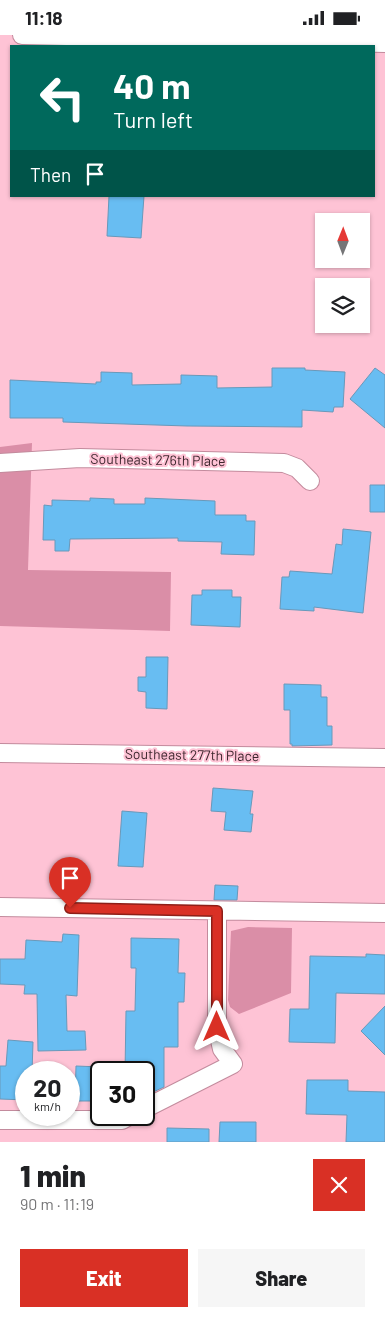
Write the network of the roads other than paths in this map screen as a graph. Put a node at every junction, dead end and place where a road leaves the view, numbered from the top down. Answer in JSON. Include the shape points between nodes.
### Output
{"nodes":[{"id":1,"x":22,"y":35,"type":"edge"},
{"id":2,"x":385,"y":43,"type":"edge"},
{"id":3,"x":0,"y":463,"type":"edge"},
{"id":4,"x":310,"y":481,"type":"dead end"},
{"id":5,"x":0,"y":753,"type":"edge"},
{"id":6,"x":385,"y":757,"type":"edge"},
{"id":7,"x":0,"y":907,"type":"edge"},
{"id":8,"x":217,"y":911,"type":"junction"},
{"id":9,"x":385,"y":913,"type":"edge"},
{"id":10,"x":155,"y":1103,"type":"edge"},
{"id":11,"x":0,"y":1120,"type":"edge"},
{"id":12,"x":90,"y":1120,"type":"edge"}],
"edges":[{"from":1,"to":2,"type":"street"},
{"from":3,"to":4,"type":"street","name":"Southeast 276th Place","via":[[80,458],[284,463],[297,468]]},
{"from":5,"to":6,"type":"street","name":"Southeast 277th Place"},
{"from":7,"to":8,"type":"street"},
{"from":8,"to":9,"type":"street"},
{"from":8,"to":10,"type":"street","via":[[217,1027],[222,1049],[233,1064]]},
{"from":11,"to":12,"type":"street"}]}
